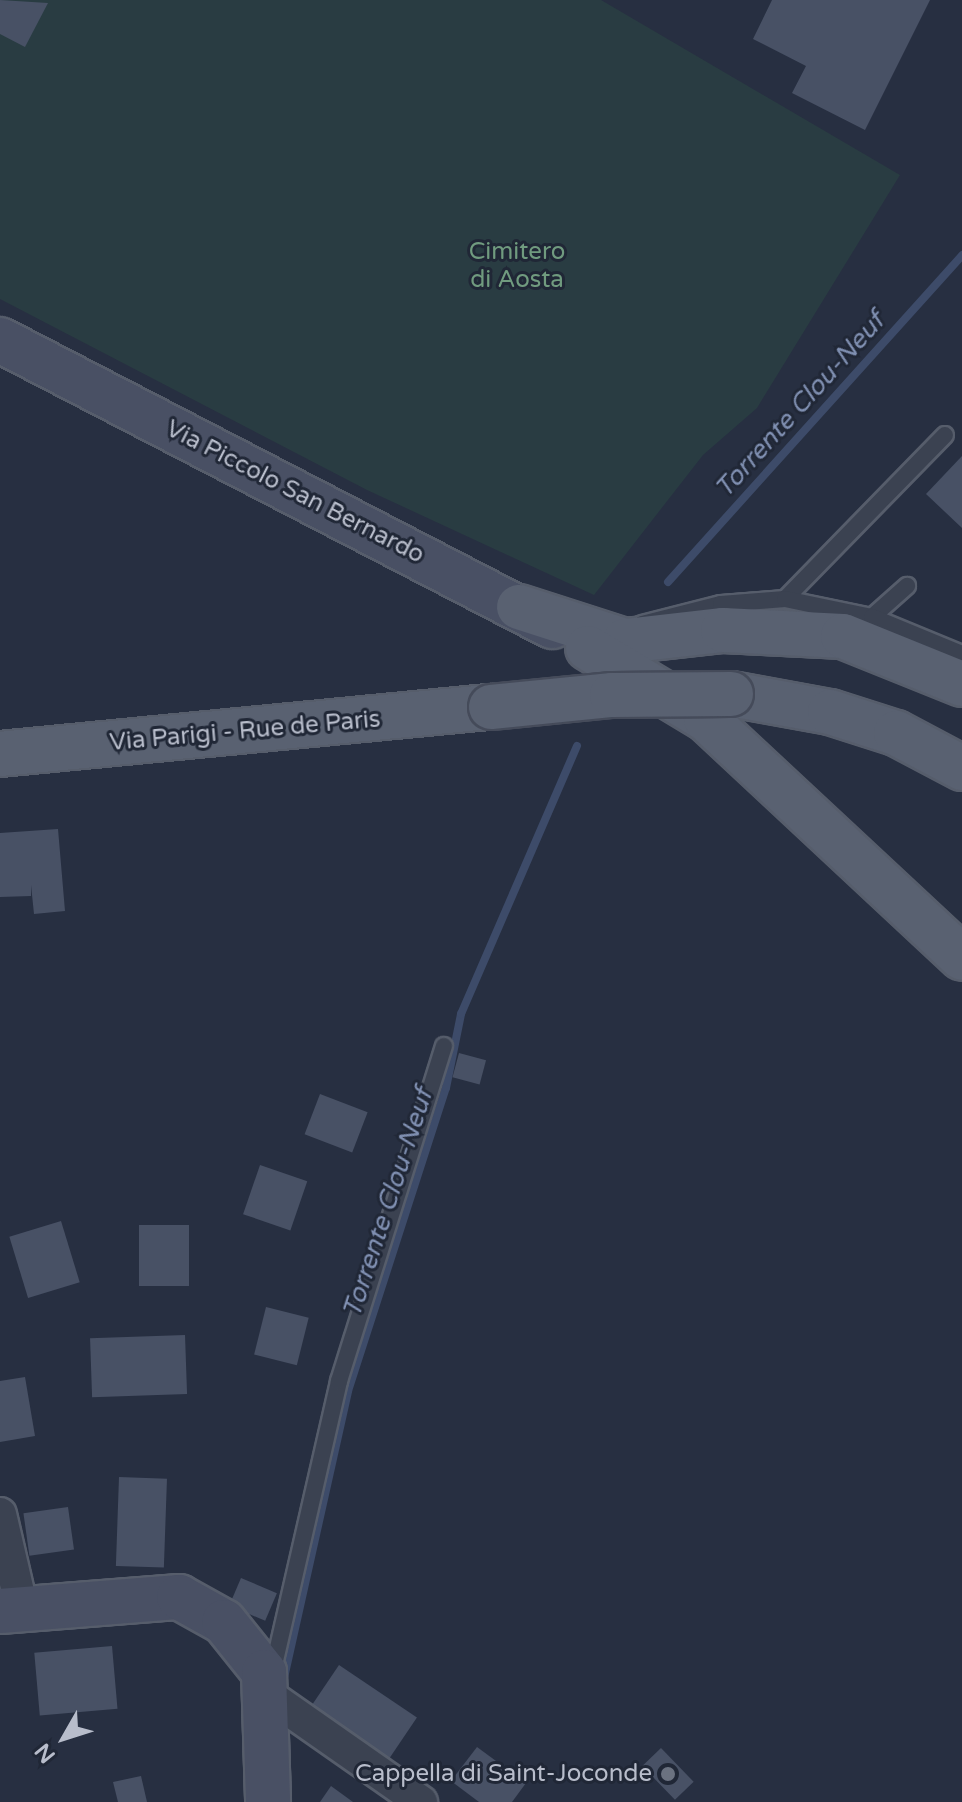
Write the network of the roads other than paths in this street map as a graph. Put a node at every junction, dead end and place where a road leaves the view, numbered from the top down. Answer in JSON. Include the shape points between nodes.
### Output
{"nodes":[{"id":1,"x":0,"y":340,"type":"edge"},
{"id":2,"x":945,"y":435,"type":"dead end"},
{"id":3,"x":907,"y":586,"type":"dead end"},
{"id":4,"x":785,"y":599,"type":"junction"},
{"id":5,"x":872,"y":617,"type":"junction"},
{"id":6,"x":671,"y":638,"type":"junction"},
{"id":7,"x":607,"y":649,"type":"junction"},
{"id":8,"x":962,"y":654,"type":"edge"},
{"id":9,"x":962,"y":684,"type":"edge"},
{"id":10,"x":654,"y":687,"type":"junction"},
{"id":11,"x":0,"y":754,"type":"edge"},
{"id":12,"x":962,"y":768,"type":"edge"},
{"id":13,"x":962,"y":958,"type":"edge"},
{"id":14,"x":444,"y":1046,"type":"dead end"},
{"id":15,"x":0,"y":1514,"type":"edge"},
{"id":16,"x":11,"y":1610,"type":"edge"},
{"id":17,"x":268,"y":1695,"type":"junction"},
{"id":18,"x":268,"y":1802,"type":"edge"},
{"id":19,"x":421,"y":1802,"type":"edge"}],
"edges":[{"from":1,"to":7,"type":"street","name":"Via Piccolo San Bernardo"},
{"from":2,"to":4,"type":"lane"},
{"from":3,"to":5,"type":"lane"},
{"from":4,"to":5,"type":"lane"},
{"from":4,"to":7,"type":"lane","via":[[649,617]]},
{"from":5,"to":8,"type":"lane"},
{"from":6,"to":7,"type":"main road"},
{"from":6,"to":9,"type":"main road","via":[[780,629],[843,636]]},
{"from":6,"to":10,"type":"main road","via":[[650,665]]},
{"from":7,"to":10,"type":"main road"},
{"from":10,"to":13,"type":"main road","via":[[706,719]]},
{"from":11,"to":12,"type":"main road","name":"Via Parigi - Rue de Paris","bridge":true,"via":[[612,695],[731,694],[830,712],[896,733]]},
{"from":14,"to":17,"type":"lane","via":[[339,1381]]},
{"from":15,"to":16,"type":"street"},
{"from":16,"to":17,"type":"street","via":[[179,1597],[224,1622],[253,1650]]},
{"from":17,"to":18,"type":"street"},
{"from":17,"to":19,"type":"street"}]}
